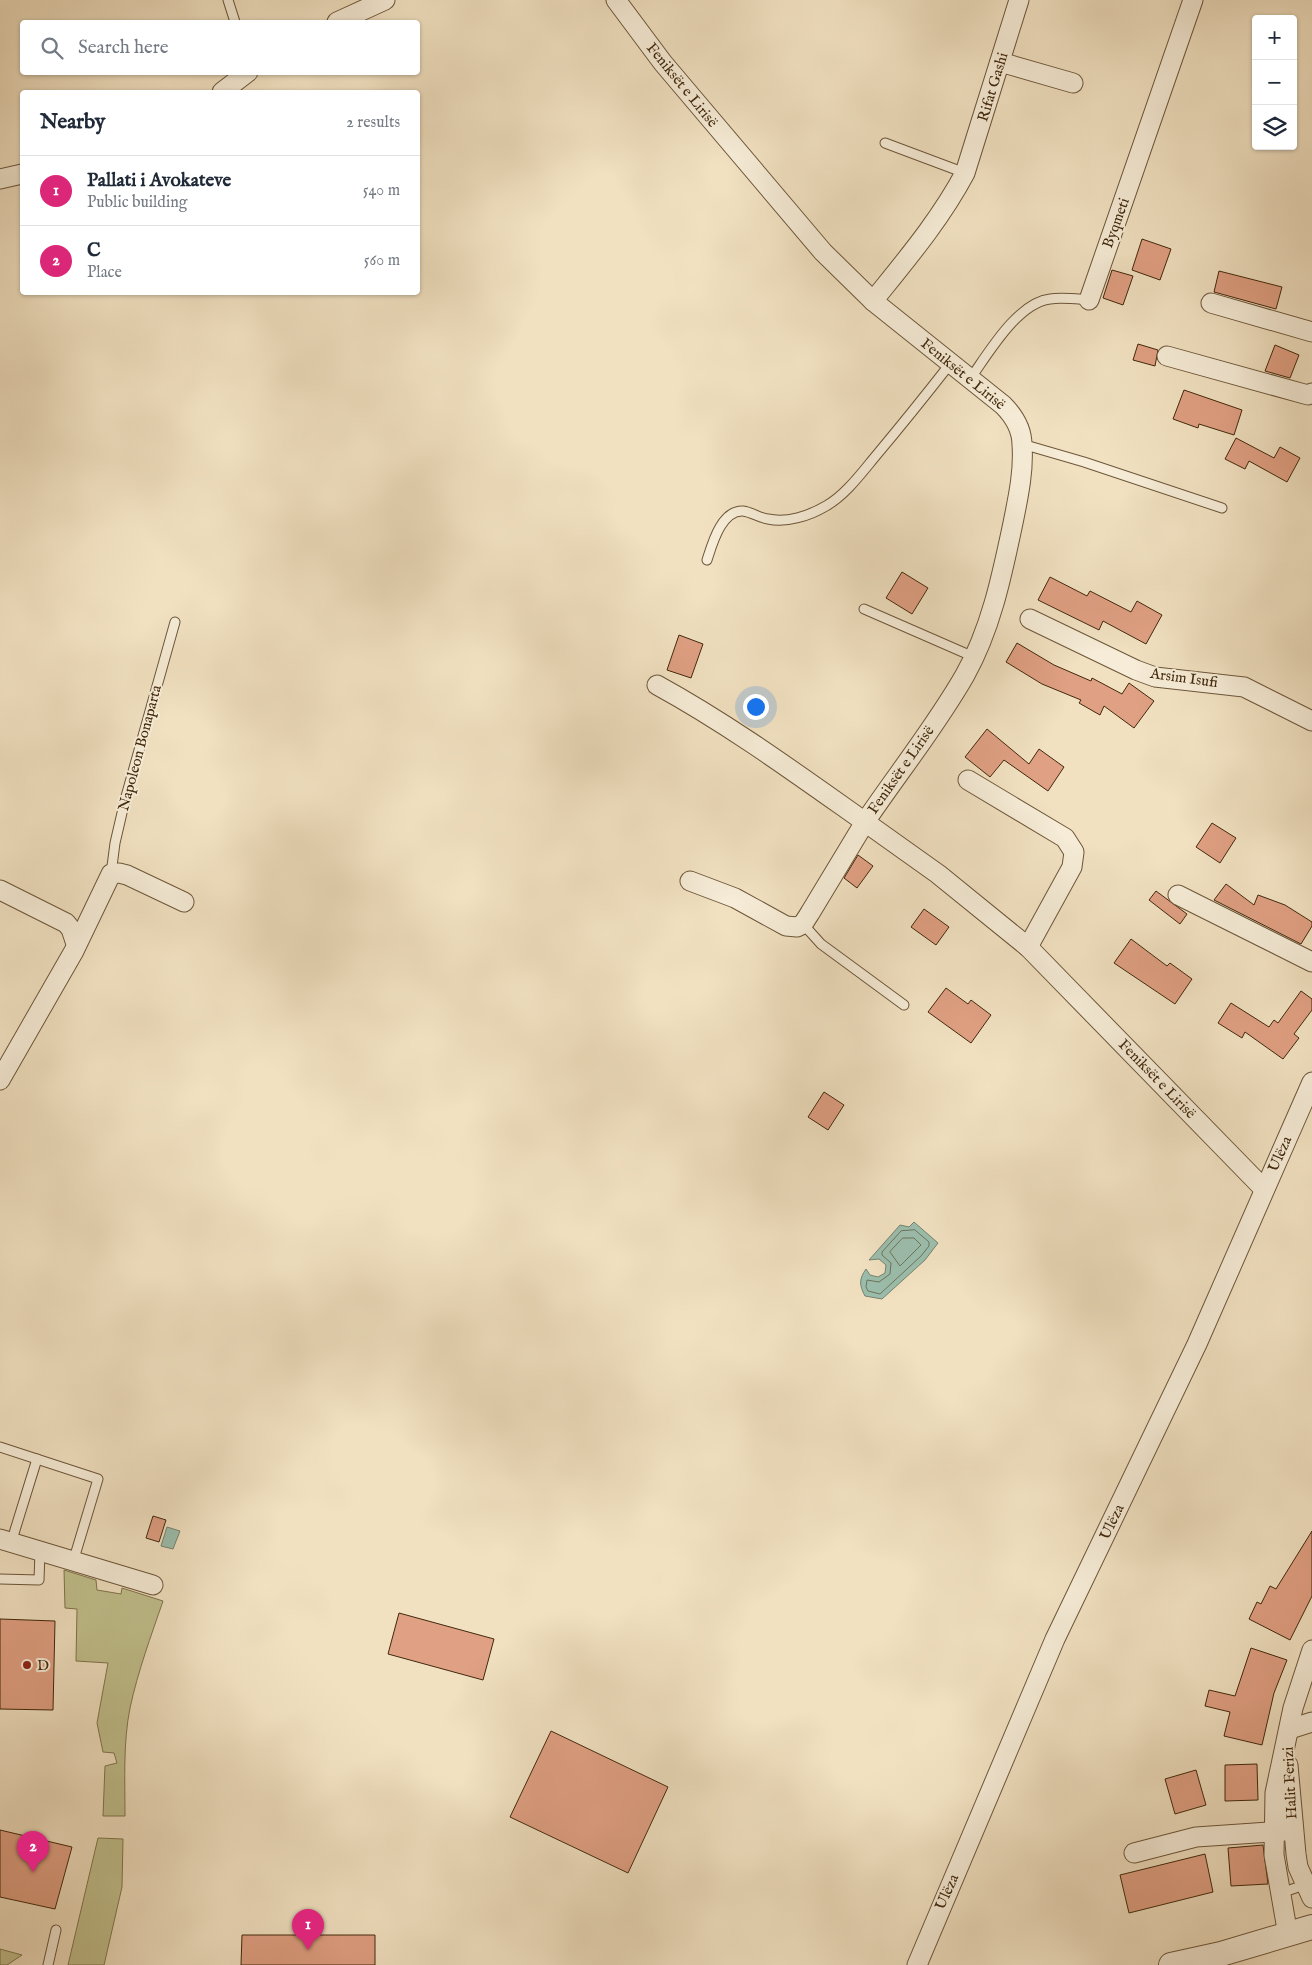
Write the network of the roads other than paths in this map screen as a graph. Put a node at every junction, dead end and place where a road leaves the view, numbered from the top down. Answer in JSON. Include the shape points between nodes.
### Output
{"nodes":[{"id":1,"x":228,"y":0,"type":"edge"},
{"id":2,"x":385,"y":0,"type":"edge"},
{"id":3,"x":616,"y":0,"type":"edge"},
{"id":4,"x":1019,"y":0,"type":"edge"},
{"id":5,"x":1193,"y":0,"type":"edge"},
{"id":6,"x":369,"y":4,"type":"edge"},
{"id":7,"x":234,"y":20,"type":"edge"},
{"id":8,"x":341,"y":20,"type":"edge"},
{"id":9,"x":1000,"y":62,"type":"junction"},
{"id":10,"x":244,"y":75,"type":"edge"},
{"id":11,"x":1074,"y":83,"type":"dead end"},
{"id":12,"x":225,"y":90,"type":"edge"},
{"id":13,"x":885,"y":143,"type":"dead end"},
{"id":14,"x":965,"y":173,"type":"junction"},
{"id":15,"x":20,"y":174,"type":"edge"},
{"id":16,"x":0,"y":179,"type":"edge"},
{"id":17,"x":1089,"y":300,"type":"joint"},
{"id":18,"x":873,"y":301,"type":"junction"},
{"id":19,"x":1210,"y":303,"type":"dead end"},
{"id":20,"x":1312,"y":332,"type":"edge"},
{"id":21,"x":1167,"y":356,"type":"dead end"},
{"id":22,"x":950,"y":364,"type":"junction"},
{"id":23,"x":970,"y":379,"type":"junction"},
{"id":24,"x":1312,"y":393,"type":"edge"},
{"id":25,"x":1022,"y":444,"type":"junction"},
{"id":26,"x":1222,"y":508,"type":"dead end"},
{"id":27,"x":707,"y":560,"type":"dead end"},
{"id":28,"x":864,"y":609,"type":"dead end"},
{"id":29,"x":1030,"y":619,"type":"dead end"},
{"id":30,"x":175,"y":622,"type":"dead end"},
{"id":31,"x":974,"y":657,"type":"junction"},
{"id":32,"x":657,"y":685,"type":"dead end"},
{"id":33,"x":1312,"y":722,"type":"edge"},
{"id":34,"x":968,"y":780,"type":"dead end"},
{"id":35,"x":865,"y":822,"type":"junction"},
{"id":36,"x":111,"y":874,"type":"junction"},
{"id":37,"x":690,"y":881,"type":"dead end"},
{"id":38,"x":0,"y":890,"type":"edge"},
{"id":39,"x":1178,"y":894,"type":"dead end"},
{"id":40,"x":184,"y":902,"type":"dead end"},
{"id":41,"x":803,"y":924,"type":"junction"},
{"id":42,"x":76,"y":944,"type":"junction"},
{"id":43,"x":1028,"y":948,"type":"junction"},
{"id":44,"x":1312,"y":962,"type":"edge"},
{"id":45,"x":904,"y":1004,"type":"dead end"},
{"id":46,"x":0,"y":1080,"type":"edge"},
{"id":47,"x":1312,"y":1082,"type":"edge"},
{"id":48,"x":1264,"y":1189,"type":"junction"},
{"id":49,"x":0,"y":1447,"type":"edge"},
{"id":50,"x":37,"y":1459,"type":"junction"},
{"id":51,"x":5,"y":1541,"type":"edge"},
{"id":52,"x":40,"y":1551,"type":"junction"},
{"id":53,"x":73,"y":1562,"type":"junction"},
{"id":54,"x":0,"y":1579,"type":"edge"},
{"id":55,"x":153,"y":1585,"type":"dead end"},
{"id":56,"x":1312,"y":1650,"type":"edge"},
{"id":57,"x":1312,"y":1722,"type":"edge"},
{"id":58,"x":1289,"y":1734,"type":"junction"},
{"id":59,"x":1292,"y":1831,"type":"junction"},
{"id":60,"x":1274,"y":1832,"type":"junction"},
{"id":61,"x":1134,"y":1853,"type":"dead end"},
{"id":62,"x":1310,"y":1888,"type":"edge"},
{"id":63,"x":1281,"y":1893,"type":"junction"},
{"id":64,"x":1312,"y":1927,"type":"edge"},
{"id":65,"x":56,"y":1930,"type":"dead end"},
{"id":66,"x":1288,"y":1935,"type":"junction"},
{"id":67,"x":48,"y":1965,"type":"edge"},
{"id":68,"x":917,"y":1965,"type":"edge"},
{"id":69,"x":1171,"y":1965,"type":"edge"}],
"edges":[{"from":1,"to":7,"type":"lane"},
{"from":2,"to":6,"type":"street"},
{"from":3,"to":18,"type":"street","name":"Feniksët e Lirisë","via":[[640,35],[764,183],[823,252]]},
{"from":4,"to":9,"type":"street","name":"Rifat Gashi"},
{"from":5,"to":17,"type":"street","name":"Byqmeti"},
{"from":6,"to":8,"type":"street"},
{"from":9,"to":11,"type":"street"},
{"from":9,"to":14,"type":"street","name":"Rifat Gashi"},
{"from":10,"to":12,"type":"street"},
{"from":13,"to":14,"type":"lane"},
{"from":14,"to":18,"type":"street","name":"Rifat Gashi","via":[[935,223]]},
{"from":15,"to":16,"type":"street"},
{"from":17,"to":23,"type":"lane","name":"Byqmeti","via":[[1036,302],[1023,311]]},
{"from":18,"to":22,"type":"street","name":"Feniksët e Lirisë"},
{"from":19,"to":20,"type":"street"},
{"from":21,"to":24,"type":"street"},
{"from":22,"to":23,"type":"street","name":"Feniksët e Lirisë"},
{"from":22,"to":27,"type":"lane","via":[[843,494],[803,516],[783,520],[741,511],[733,513],[722,525]]},
{"from":23,"to":25,"type":"street","name":"Feniksët e Lirisë","via":[[1014,417]]},
{"from":25,"to":26,"type":"lane"},
{"from":25,"to":31,"type":"street","name":"Feniksët e Lirisë","via":[[1021,474],[1008,544],[990,619]]},
{"from":28,"to":31,"type":"lane"},
{"from":29,"to":33,"type":"street","name":"Arsim Isufi","via":[[1136,670],[1155,676],[1244,687]]},
{"from":30,"to":36,"type":"lane","name":"Napoleon Bonaparta","via":[[125,800]]},
{"from":31,"to":35,"type":"street","name":"Feniksët e Lirisë","via":[[951,698]]},
{"from":32,"to":35,"type":"street","name":"Feniksët e Lirisë","via":[[740,735]]},
{"from":34,"to":43,"type":"street","via":[[1065,838],[1074,852],[1072,867]]},
{"from":35,"to":41,"type":"street"},
{"from":35,"to":43,"type":"street","name":"Feniksët e Lirisë","via":[[938,874]]},
{"from":36,"to":40,"type":"street","via":[[127,875]]},
{"from":36,"to":42,"type":"street","name":"Napoleon Bonaparta"},
{"from":37,"to":41,"type":"street","via":[[735,898],[786,926]]},
{"from":38,"to":42,"type":"street","via":[[66,923]]},
{"from":39,"to":44,"type":"street"},
{"from":41,"to":45,"type":"lane","via":[[821,944]]},
{"from":42,"to":46,"type":"street","name":"Napoleon Bonaparta"},
{"from":43,"to":48,"type":"street","name":"Feniksët e Lirisë"},
{"from":47,"to":48,"type":"street","name":"Ulëza"},
{"from":48,"to":68,"type":"street","name":"Ulëza","via":[[1197,1344],[1055,1639]]},
{"from":49,"to":50,"type":"lane"},
{"from":50,"to":51,"type":"lane"},
{"from":50,"to":53,"type":"lane","via":[[98,1479]]},
{"from":51,"to":52,"type":"street"},
{"from":52,"to":53,"type":"street"},
{"from":52,"to":54,"type":"lane","via":[[39,1580]]},
{"from":53,"to":55,"type":"street"},
{"from":56,"to":58,"type":"street","via":[[1300,1683]]},
{"from":57,"to":58,"type":"street","name":"Halit Ferizi"},
{"from":58,"to":59,"type":"street","name":"Halit Ferizi"},
{"from":58,"to":60,"type":"street","name":"Halit Ferizi","via":[[1279,1767]]},
{"from":59,"to":60,"type":"street","name":"Halit Ferizi"},
{"from":59,"to":62,"type":"street","name":"Halit Ferizi","via":[[1298,1867]]},
{"from":60,"to":61,"type":"street","name":"Halit Ferizi","via":[[1196,1837]]},
{"from":60,"to":63,"type":"street","name":"Halit Ferizi","via":[[1274,1855]]},
{"from":62,"to":63,"type":"lane"},
{"from":63,"to":66,"type":"street","name":"Halit Ferizi"},
{"from":64,"to":66,"type":"street"},
{"from":65,"to":67,"type":"lane"},
{"from":66,"to":69,"type":"street"}]}
